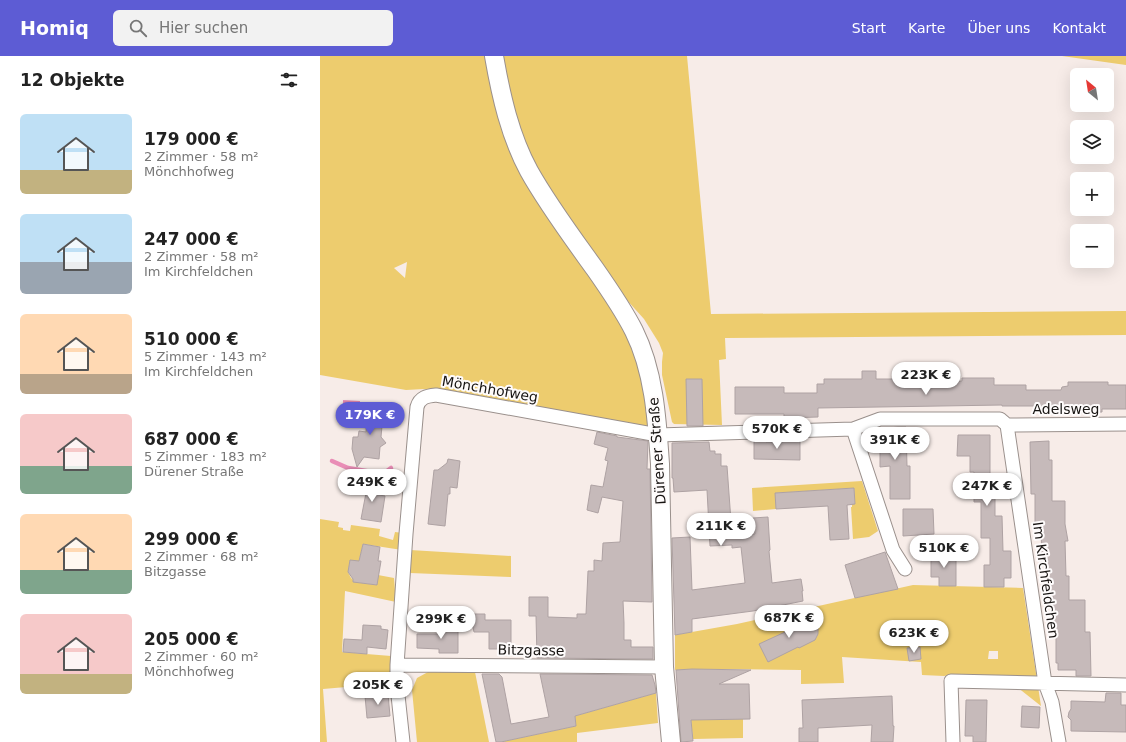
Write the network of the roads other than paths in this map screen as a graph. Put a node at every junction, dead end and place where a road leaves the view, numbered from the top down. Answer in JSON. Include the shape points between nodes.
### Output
{"nodes":[{"id":1,"x":494,"y":56,"type":"edge"},
{"id":2,"x":1126,"y":424,"type":"edge"},
{"id":3,"x":1007,"y":425,"type":"junction"},
{"id":4,"x":853,"y":429,"type":"junction"},
{"id":5,"x":658,"y":435,"type":"junction"},
{"id":6,"x":905,"y":570,"type":"dead end"},
{"id":7,"x":397,"y":665,"type":"junction"},
{"id":8,"x":664,"y":667,"type":"junction"},
{"id":9,"x":1045,"y":683,"type":"junction"},
{"id":10,"x":1126,"y":685,"type":"edge"},
{"id":11,"x":403,"y":742,"type":"edge"},
{"id":12,"x":671,"y":742,"type":"edge"},
{"id":13,"x":953,"y":742,"type":"edge"},
{"id":14,"x":1059,"y":742,"type":"edge"}],
"edges":[{"from":1,"to":5,"type":"street","name":"Dürener Straße","via":[[506,114],[529,170],[627,318],[643,353],[648,369]]},
{"from":2,"to":3,"type":"street","name":"Adelsweg"},
{"from":3,"to":4,"type":"street","via":[[1000,419],[880,419]]},
{"from":3,"to":9,"type":"street","name":"Im Kirchfeldchen"},
{"from":4,"to":5,"type":"street"},
{"from":4,"to":6,"type":"street","via":[[893,550]]},
{"from":5,"to":7,"type":"street","name":"Mönchhofweg","via":[[436,396],[421,400],[417,407]]},
{"from":5,"to":8,"type":"street","name":"Dürener Straße"},
{"from":7,"to":8,"type":"street","name":"Bitzgasse"},
{"from":7,"to":11,"type":"street","name":"Mönchhofweg"},
{"from":8,"to":12,"type":"street","name":"Dürener Straße"},
{"from":9,"to":10,"type":"street"},
{"from":9,"to":13,"type":"street","via":[[951,681]]},
{"from":9,"to":14,"type":"street","name":"Im Kirchfeldchen","via":[[1052,702]]}]}
